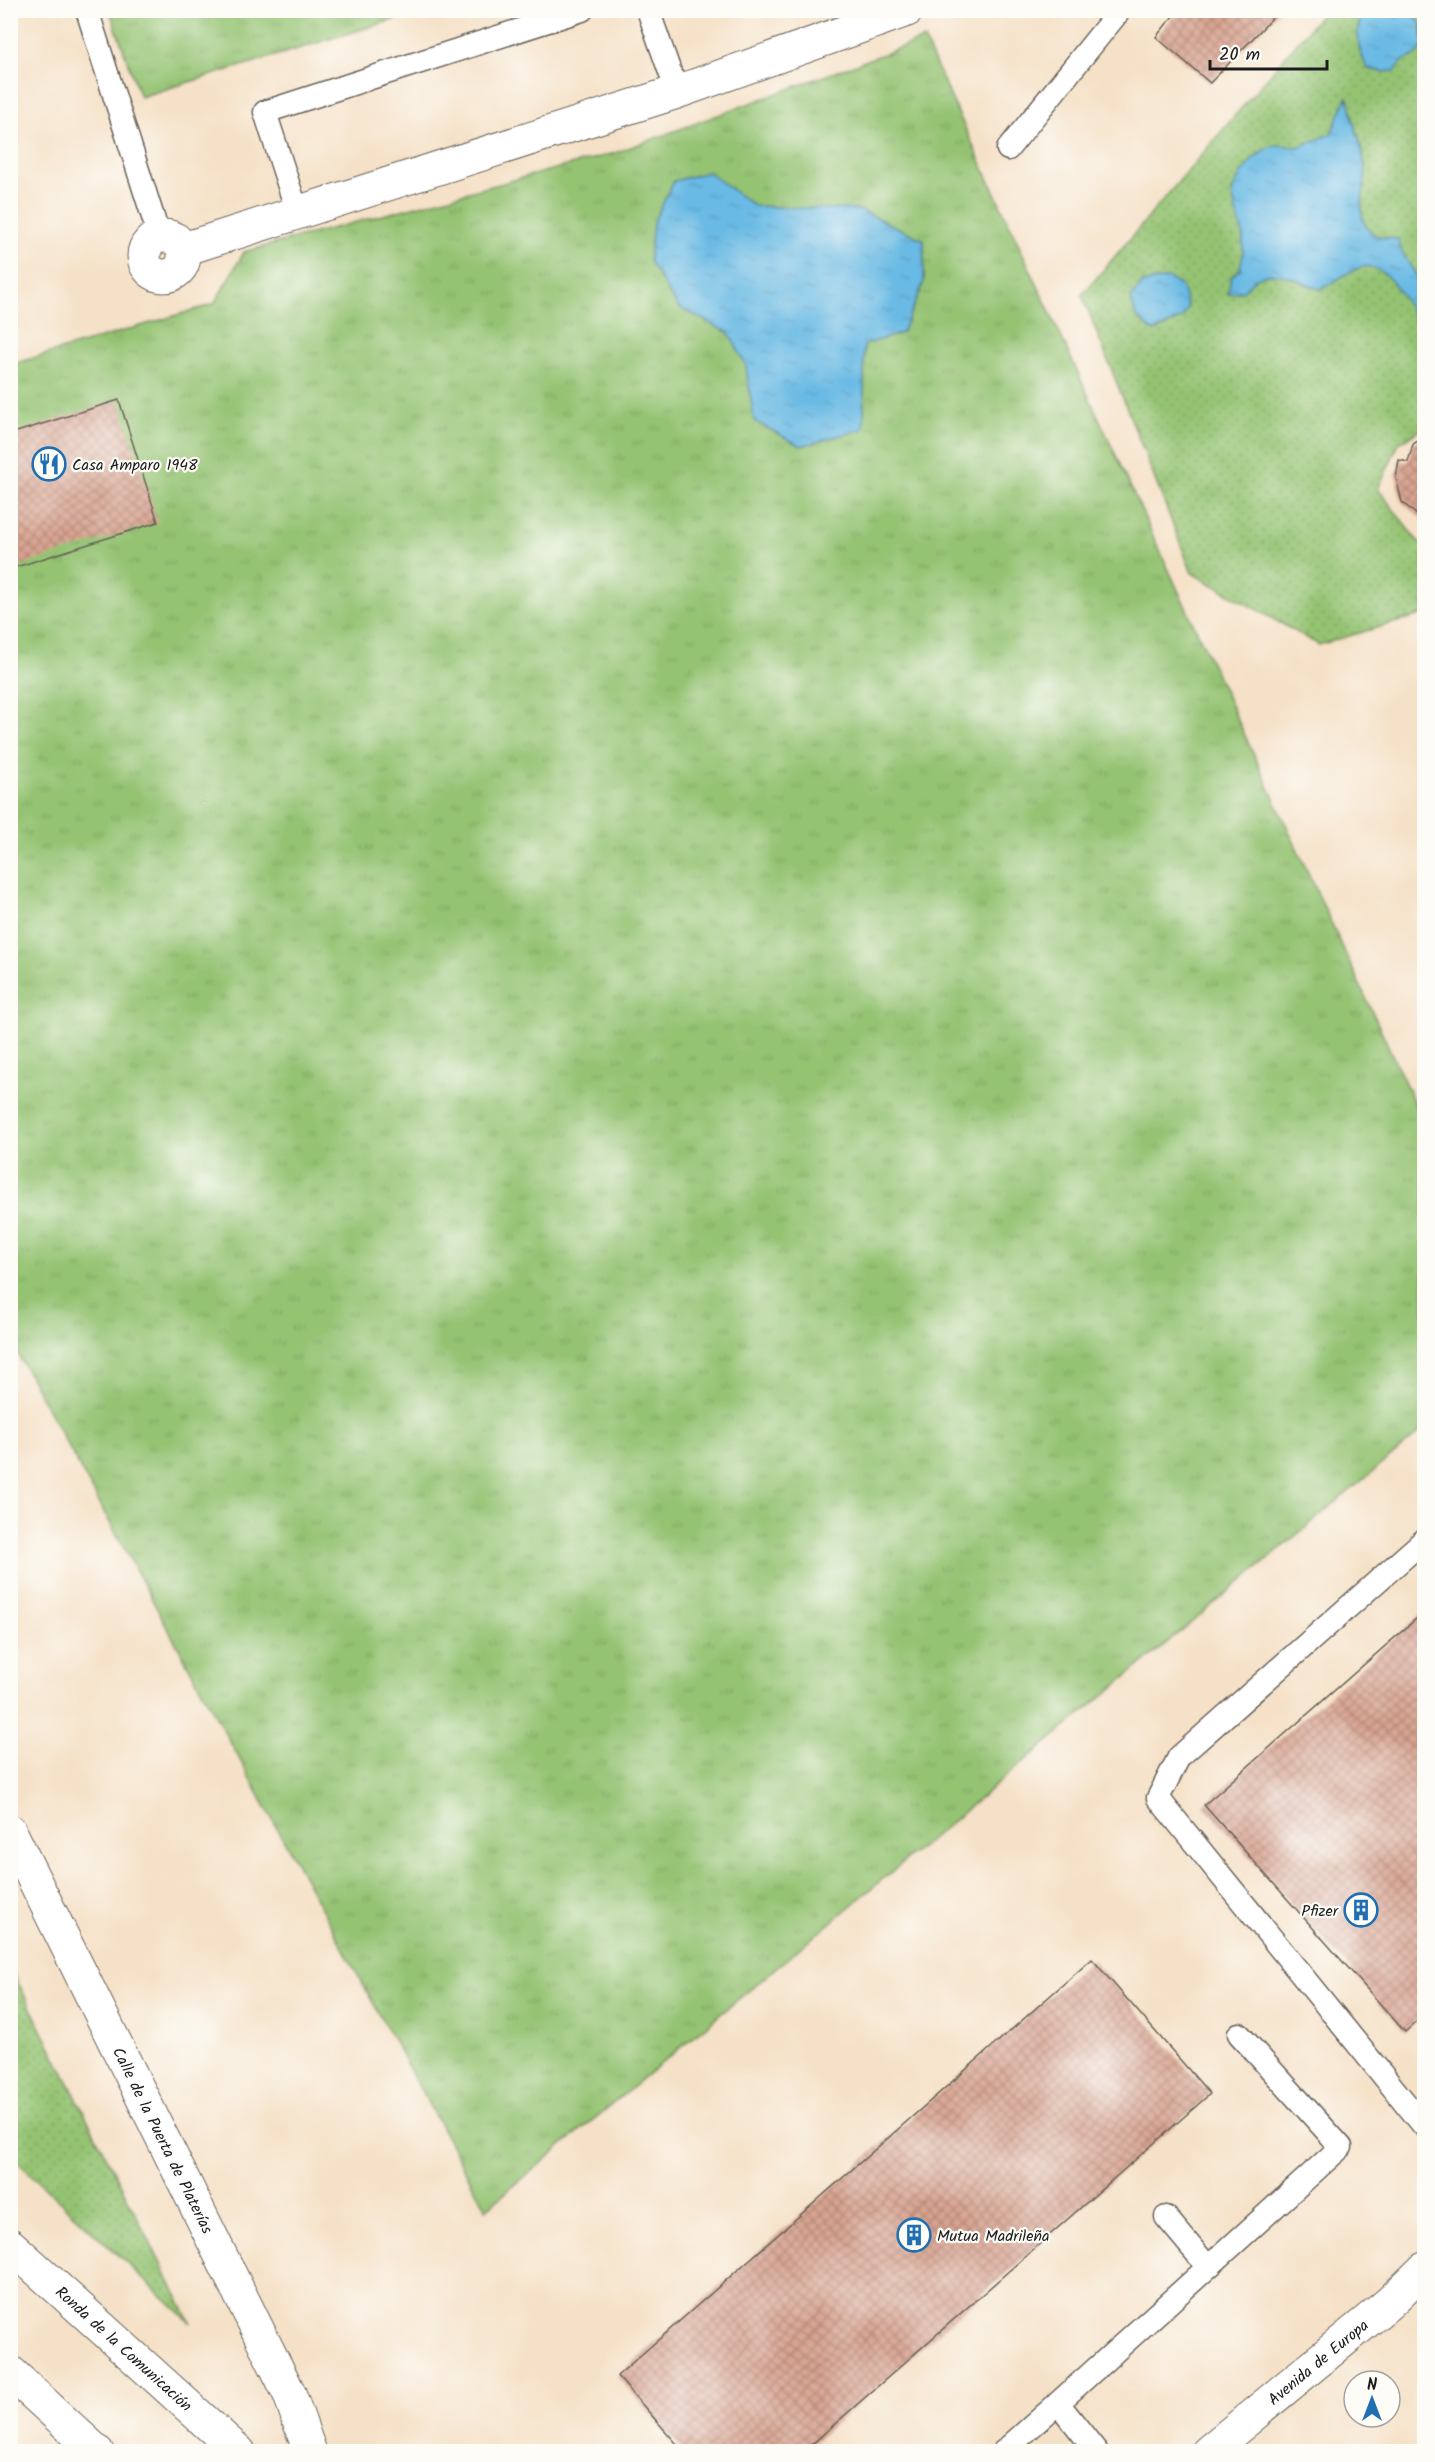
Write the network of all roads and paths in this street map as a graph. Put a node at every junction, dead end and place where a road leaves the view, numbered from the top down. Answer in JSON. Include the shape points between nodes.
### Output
{"nodes":[{"id":1,"x":87,"y":10,"type":"edge"},
{"id":2,"x":582,"y":10,"type":"edge"},
{"id":3,"x":648,"y":10,"type":"edge"},
{"id":4,"x":907,"y":10,"type":"edge"},
{"id":5,"x":1120,"y":10,"type":"edge"},
{"id":6,"x":677,"y":92,"type":"junction"},
{"id":7,"x":1008,"y":149,"type":"dead end"},
{"id":8,"x":297,"y":211,"type":"junction"},
{"id":9,"x":171,"y":242,"type":"joint"},
{"id":10,"x":1425,"y":1539,"type":"edge"},
{"id":11,"x":10,"y":1831,"type":"edge"},
{"id":12,"x":1239,"y":2034,"type":"dead end"},
{"id":13,"x":1425,"y":2126,"type":"edge"},
{"id":14,"x":1166,"y":2217,"type":"dead end"},
{"id":15,"x":10,"y":2245,"type":"edge"},
{"id":16,"x":1208,"y":2267,"type":"junction"},
{"id":17,"x":1425,"y":2269,"type":"edge"},
{"id":18,"x":10,"y":2372,"type":"edge"},
{"id":19,"x":1058,"y":2403,"type":"junction"},
{"id":20,"x":97,"y":2451,"type":"edge"},
{"id":21,"x":239,"y":2451,"type":"edge"},
{"id":22,"x":310,"y":2451,"type":"edge"},
{"id":23,"x":1003,"y":2451,"type":"edge"},
{"id":24,"x":1097,"y":2451,"type":"edge"},
{"id":25,"x":1208,"y":2451,"type":"edge"}],
"edges":[{"from":1,"to":9,"type":"lane"},
{"from":2,"to":8,"type":"lane","via":[[265,112]]},
{"from":3,"to":6,"type":"lane"},
{"from":4,"to":6,"type":"street"},
{"from":5,"to":7,"type":"lane"},
{"from":6,"to":8,"type":"street"},
{"from":8,"to":9,"type":"street"},
{"from":10,"to":13,"type":"lane","via":[[1179,1757],[1158,1798]]},
{"from":11,"to":22,"type":"street","name":"Calle de la Puerta de Platerías","via":[[290,2395]]},
{"from":12,"to":16,"type":"lane","via":[[1341,2147]]},
{"from":14,"to":16,"type":"lane"},
{"from":15,"to":21,"type":"street","name":"Ronda de la Comunicación"},
{"from":16,"to":19,"type":"lane"},
{"from":17,"to":25,"type":"street","name":"Avenida de Europa"},
{"from":18,"to":20,"type":"street"},
{"from":19,"to":23,"type":"lane"},
{"from":19,"to":24,"type":"lane"}]}
